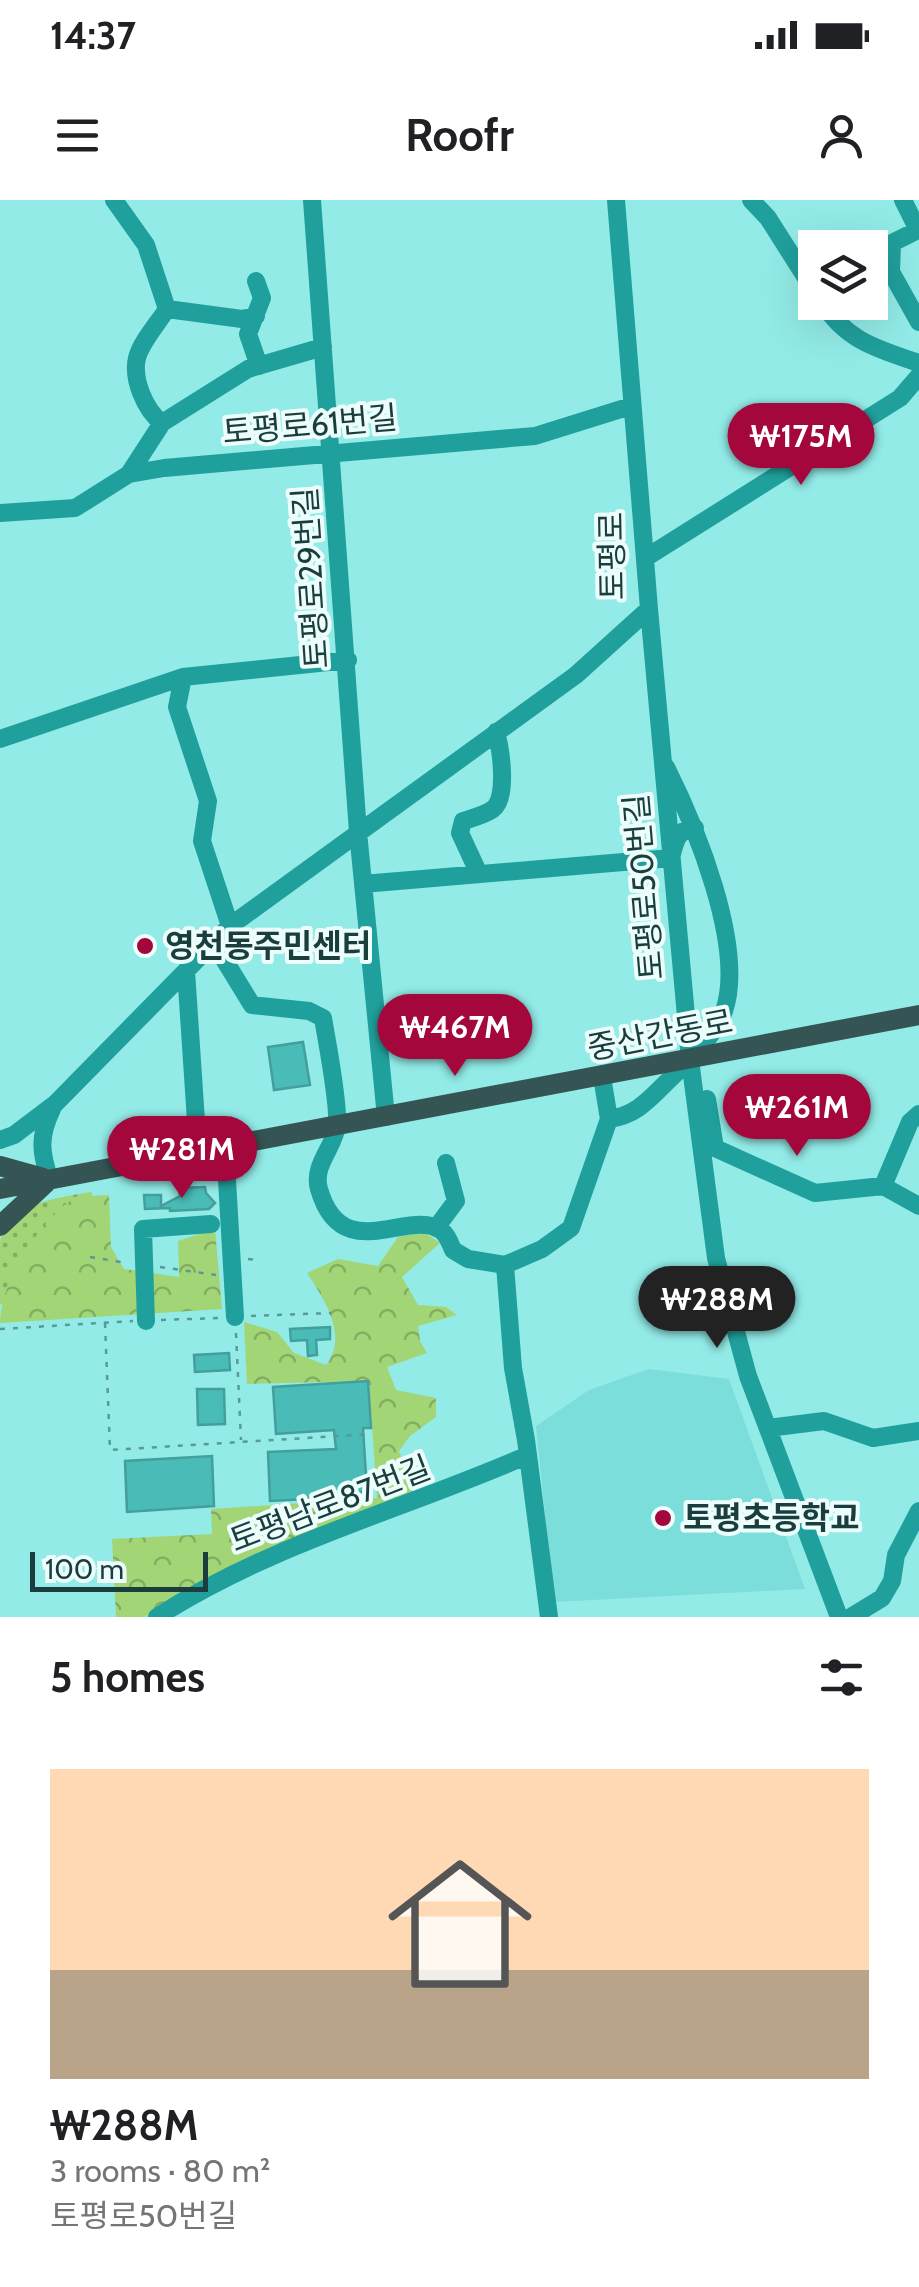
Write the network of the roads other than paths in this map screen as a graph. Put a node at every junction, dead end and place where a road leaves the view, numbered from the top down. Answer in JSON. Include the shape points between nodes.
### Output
{"nodes":[{"id":1,"x":114,"y":200,"type":"edge"},
{"id":2,"x":312,"y":200,"type":"edge"},
{"id":3,"x":632,"y":200,"type":"edge"},
{"id":4,"x":751,"y":200,"type":"edge"},
{"id":5,"x":903,"y":200,"type":"edge"},
{"id":6,"x":616,"y":209,"type":"edge"},
{"id":7,"x":798,"y":265,"type":"edge"},
{"id":8,"x":256,"y":281,"type":"dead end"},
{"id":9,"x":167,"y":309,"type":"junction"},
{"id":10,"x":256,"y":316,"type":"junction"},
{"id":11,"x":833,"y":320,"type":"edge"},
{"id":12,"x":919,"y":322,"type":"edge"},
{"id":13,"x":324,"y":348,"type":"junction"},
{"id":14,"x":919,"y":363,"type":"edge"},
{"id":15,"x":258,"y":366,"type":"junction"},
{"id":16,"x":919,"y":376,"type":"edge"},
{"id":17,"x":631,"y":406,"type":"junction"},
{"id":18,"x":162,"y":422,"type":"junction"},
{"id":19,"x":332,"y":452,"type":"junction"},
{"id":20,"x":129,"y":474,"type":"junction"},
{"id":21,"x":0,"y":512,"type":"edge"},
{"id":22,"x":647,"y":557,"type":"junction"},
{"id":23,"x":649,"y":608,"type":"junction"},
{"id":24,"x":348,"y":660,"type":"junction"},
{"id":25,"x":184,"y":677,"type":"junction"},
{"id":26,"x":496,"y":732,"type":"junction"},
{"id":27,"x":0,"y":740,"type":"edge"},
{"id":28,"x":662,"y":760,"type":"junction"},
{"id":29,"x":695,"y":828,"type":"junction"},
{"id":30,"x":358,"y":832,"type":"junction"},
{"id":31,"x":671,"y":858,"type":"junction"},
{"id":32,"x":479,"y":874,"type":"junction"},
{"id":33,"x":363,"y":884,"type":"junction"},
{"id":34,"x":230,"y":926,"type":"junction"},
{"id":35,"x":214,"y":943,"type":"junction"},
{"id":36,"x":186,"y":971,"type":"junction"},
{"id":37,"x":919,"y":1016,"type":"edge"},
{"id":38,"x":696,"y":1059,"type":"junction"},
{"id":39,"x":602,"y":1076,"type":"junction"},
{"id":40,"x":55,"y":1104,"type":"junction"},
{"id":41,"x":919,"y":1114,"type":"edge"},
{"id":42,"x":386,"y":1117,"type":"junction"},
{"id":43,"x":609,"y":1119,"type":"junction"},
{"id":44,"x":337,"y":1126,"type":"junction"},
{"id":45,"x":0,"y":1140,"type":"edge"},
{"id":46,"x":225,"y":1146,"type":"junction"},
{"id":47,"x":198,"y":1151,"type":"junction"},
{"id":48,"x":446,"y":1163,"type":"dead end"},
{"id":49,"x":0,"y":1166,"type":"edge"},
{"id":50,"x":50,"y":1180,"type":"junction"},
{"id":51,"x":882,"y":1186,"type":"junction"},
{"id":52,"x":0,"y":1189,"type":"edge"},
{"id":53,"x":919,"y":1206,"type":"edge"},
{"id":54,"x":211,"y":1224,"type":"dead end"},
{"id":55,"x":0,"y":1226,"type":"edge"},
{"id":56,"x":436,"y":1228,"type":"junction"},
{"id":57,"x":504,"y":1265,"type":"junction"},
{"id":58,"x":235,"y":1317,"type":"road end"},
{"id":59,"x":146,"y":1321,"type":"road end"},
{"id":60,"x":768,"y":1428,"type":"junction"},
{"id":61,"x":919,"y":1432,"type":"edge"},
{"id":62,"x":528,"y":1455,"type":"junction"},
{"id":63,"x":919,"y":1511,"type":"edge"},
{"id":64,"x":157,"y":1617,"type":"edge"},
{"id":65,"x":549,"y":1617,"type":"edge"},
{"id":66,"x":839,"y":1617,"type":"edge"},
{"id":67,"x":851,"y":1617,"type":"edge"}],
"edges":[{"from":1,"to":9,"type":"street","via":[[146,244]]},
{"from":2,"to":13,"type":"street","name":"토평로29번길"},
{"from":3,"to":6,"type":"street"},
{"from":4,"to":7,"type":"street"},
{"from":5,"to":12,"type":"street","via":[[918,230],[892,243],[891,272]]},
{"from":6,"to":17,"type":"street","name":"토평로"},
{"from":8,"to":10,"type":"street","via":[[262,298]]},
{"from":9,"to":10,"type":"street","via":[[242,320]]},
{"from":9,"to":18,"type":"street","via":[[137,356],[137,379],[150,414]]},
{"from":10,"to":15,"type":"street","via":[[248,334]]},
{"from":11,"to":14,"type":"street","via":[[871,347]]},
{"from":13,"to":15,"type":"street"},
{"from":13,"to":19,"type":"street","name":"토평로29번길"},
{"from":15,"to":18,"type":"street"},
{"from":16,"to":22,"type":"street","via":[[900,398]]},
{"from":17,"to":19,"type":"street","name":"토평로61번길","via":[[535,436]]},
{"from":17,"to":22,"type":"street","name":"토평로"},
{"from":18,"to":20,"type":"street"},
{"from":19,"to":20,"type":"street","name":"토평로61번길"},
{"from":19,"to":24,"type":"street","name":"토평로29번길"},
{"from":20,"to":21,"type":"street","name":"토평로61번길","via":[[75,508]]},
{"from":22,"to":23,"type":"street","name":"토평로"},
{"from":23,"to":26,"type":"street","name":"토평로","via":[[576,675]]},
{"from":23,"to":28,"type":"street","name":"토평로50번길"},
{"from":24,"to":25,"type":"street"},
{"from":24,"to":30,"type":"street","name":"토평로29번길"},
{"from":25,"to":27,"type":"street"},
{"from":25,"to":34,"type":"street","via":[[177,707],[208,802],[202,841]]},
{"from":26,"to":30,"type":"street","name":"토평로"},
{"from":26,"to":32,"type":"street","via":[[503,754],[500,801],[463,822],[460,833]]},
{"from":28,"to":29,"type":"street"},
{"from":28,"to":31,"type":"street","name":"토평로50번길"},
{"from":29,"to":31,"type":"street","via":[[676,837]]},
{"from":29,"to":38,"type":"street","via":[[731,955],[724,1012]]},
{"from":30,"to":33,"type":"street"},
{"from":30,"to":34,"type":"street","name":"토평로"},
{"from":31,"to":32,"type":"street"},
{"from":31,"to":38,"type":"street","name":"토평로50번길"},
{"from":32,"to":33,"type":"street"},
{"from":33,"to":42,"type":"street"},
{"from":34,"to":35,"type":"street","name":"토평로"},
{"from":35,"to":36,"type":"street","name":"토평로"},
{"from":35,"to":44,"type":"street","via":[[252,1006],[322,1018]]},
{"from":36,"to":40,"type":"street","name":"토평로"},
{"from":36,"to":47,"type":"street"},
{"from":37,"to":38,"type":"main road","name":"중산간동로"},
{"from":38,"to":39,"type":"main road","name":"중산간동로"},
{"from":38,"to":43,"type":"street","via":[[630,1116]]},
{"from":38,"to":51,"type":"street","via":[[715,1148],[815,1193]]},
{"from":38,"to":60,"type":"street","name":"토평로50번길","via":[[716,1258]]},
{"from":39,"to":42,"type":"main road","name":"중산간동로"},
{"from":39,"to":43,"type":"street"},
{"from":40,"to":45,"type":"street","name":"토평로"},
{"from":40,"to":50,"type":"street","via":[[42,1131]]},
{"from":41,"to":51,"type":"street"},
{"from":42,"to":44,"type":"main road","name":"중산간동로"},
{"from":43,"to":57,"type":"street","via":[[571,1228]]},
{"from":44,"to":46,"type":"main road","name":"중산간동로"},
{"from":44,"to":56,"type":"street","via":[[317,1185],[335,1218],[364,1232]]},
{"from":46,"to":47,"type":"main road","name":"중산간동로"},
{"from":46,"to":58,"type":"street"},
{"from":47,"to":50,"type":"main road","name":"중산간동로"},
{"from":48,"to":56,"type":"street","via":[[456,1200]]},
{"from":49,"to":50,"type":"main road"},
{"from":50,"to":52,"type":"main road","name":"중산간동로"},
{"from":50,"to":55,"type":"main road"},
{"from":51,"to":53,"type":"street"},
{"from":54,"to":59,"type":"street","via":[[143,1228]]},
{"from":56,"to":57,"type":"street","via":[[468,1259]]},
{"from":57,"to":62,"type":"street"},
{"from":60,"to":61,"type":"street","via":[[824,1421],[873,1438]]},
{"from":60,"to":66,"type":"street","name":"토평로50번길"},
{"from":62,"to":64,"type":"street","name":"토평남로87번길","via":[[340,1526],[206,1586]]},
{"from":62,"to":65,"type":"street"},
{"from":63,"to":67,"type":"street","via":[[882,1598]]}]}
